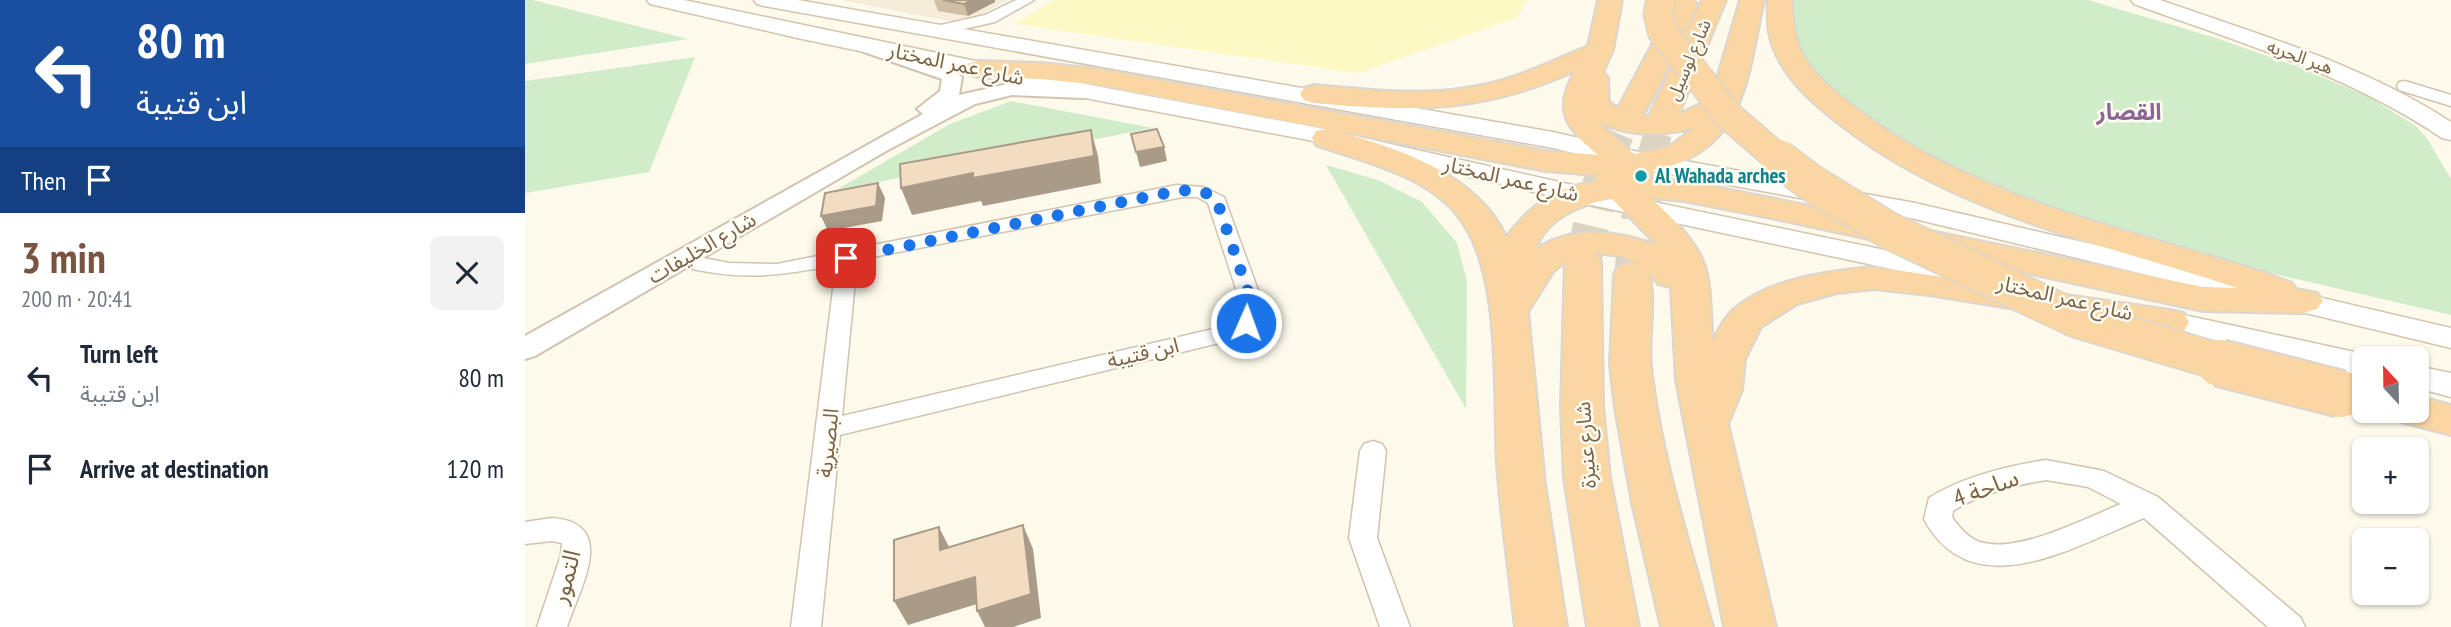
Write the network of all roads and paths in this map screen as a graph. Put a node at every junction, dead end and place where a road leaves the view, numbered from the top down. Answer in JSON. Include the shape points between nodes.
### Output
{"nodes":[{"id":1,"x":657,"y":0,"type":"edge"},
{"id":2,"x":764,"y":0,"type":"edge"},
{"id":3,"x":1027,"y":0,"type":"edge"},
{"id":4,"x":1610,"y":0,"type":"edge"},
{"id":5,"x":1661,"y":0,"type":"edge"},
{"id":6,"x":1687,"y":0,"type":"edge"},
{"id":7,"x":1714,"y":0,"type":"edge"},
{"id":8,"x":1752,"y":0,"type":"edge"},
{"id":9,"x":1780,"y":0,"type":"edge"},
{"id":10,"x":2141,"y":0,"type":"edge"},
{"id":11,"x":2169,"y":0,"type":"edge"},
{"id":12,"x":1009,"y":10,"type":"junction"},
{"id":13,"x":937,"y":30,"type":"junction"},
{"id":14,"x":996,"y":41,"type":"junction"},
{"id":15,"x":861,"y":45,"type":"junction"},
{"id":16,"x":1596,"y":58,"type":"junction"},
{"id":17,"x":979,"y":69,"type":"junction"},
{"id":18,"x":2405,"y":86,"type":"junction"},
{"id":19,"x":1285,"y":92,"type":"junction"},
{"id":20,"x":1095,"y":93,"type":"junction"},
{"id":21,"x":1724,"y":100,"type":"junction"},
{"id":22,"x":2451,"y":101,"type":"edge"},
{"id":23,"x":2451,"y":111,"type":"edge"},
{"id":24,"x":1628,"y":116,"type":"tunnel mouth"},
{"id":25,"x":1662,"y":120,"type":"tunnel mouth"},
{"id":26,"x":2451,"y":133,"type":"edge"},
{"id":27,"x":1318,"y":135,"type":"junction"},
{"id":28,"x":1553,"y":140,"type":"joint"},
{"id":29,"x":878,"y":146,"type":"junction"},
{"id":30,"x":1623,"y":178,"type":"junction"},
{"id":31,"x":1741,"y":229,"type":"joint"},
{"id":32,"x":846,"y":258,"type":"junction"},
{"id":33,"x":683,"y":260,"type":"junction"},
{"id":34,"x":1583,"y":261,"type":"tunnel mouth"},
{"id":35,"x":1632,"y":274,"type":"tunnel mouth"},
{"id":36,"x":2304,"y":301,"type":"junction"},
{"id":37,"x":1509,"y":312,"type":"junction"},
{"id":38,"x":2170,"y":322,"type":"junction"},
{"id":39,"x":1691,"y":324,"type":"junction"},
{"id":40,"x":2450,"y":337,"type":"edge"},
{"id":41,"x":525,"y":349,"type":"edge"},
{"id":42,"x":2429,"y":380,"type":"edge"},
{"id":43,"x":2352,"y":384,"type":"edge"},
{"id":44,"x":2352,"y":385,"type":"edge"},
{"id":45,"x":2451,"y":385,"type":"edge"},
{"id":46,"x":2429,"y":414,"type":"edge"},
{"id":47,"x":2451,"y":420,"type":"edge"},
{"id":48,"x":830,"y":428,"type":"junction"},
{"id":49,"x":1706,"y":428,"type":"junction"},
{"id":50,"x":1373,"y":451,"type":"dead end"},
{"id":51,"x":2148,"y":505,"type":"junction"},
{"id":52,"x":525,"y":533,"type":"edge"},
{"id":53,"x":552,"y":627,"type":"edge"},
{"id":54,"x":806,"y":627,"type":"edge"},
{"id":55,"x":1395,"y":627,"type":"edge"},
{"id":56,"x":1541,"y":627,"type":"edge"},
{"id":57,"x":1613,"y":627,"type":"edge"},
{"id":58,"x":1687,"y":627,"type":"edge"},
{"id":59,"x":1750,"y":627,"type":"edge"},
{"id":60,"x":2290,"y":627,"type":"edge"}],
"edges":[{"from":1,"to":15,"type":"main road","name":"شارع عمر المختار"},
{"from":2,"to":13,"type":"main road","name":"شارع عمر المختار"},
{"from":3,"to":12,"type":"street"},
{"from":4,"to":16,"type":"highway"},
{"from":5,"to":44,"type":"highway","bridge":true,"via":[[1662,31],[1729,116],[1810,182],[1888,230],[2076,319],[2199,357]]},
{"from":6,"to":24,"type":"highway","name":"شارع لوسيل"},
{"from":7,"to":25,"type":"highway","name":"شارع لوسيل"},
{"from":8,"to":21,"type":"highway"},
{"from":9,"to":36,"type":"highway","via":[[1780,28],[1787,50],[1806,78],[1860,127],[1895,151],[1983,193],[2061,223],[2247,278]]},
{"from":10,"to":26,"type":"main road","name":"هير الحربه","via":[[2357,78],[2418,108]]},
{"from":11,"to":18,"type":"main road","name":"هير الحربه"},
{"from":12,"to":13,"type":"street","via":[[981,22]]},
{"from":12,"to":14,"type":"street","via":[[993,24]]},
{"from":13,"to":14,"type":"main road","name":"شارع عمر المختار"},
{"from":14,"to":19,"type":"main road","name":"شارع عمر المختار"},
{"from":15,"to":17,"type":"main road","name":"شارع عمر المختار"},
{"from":15,"to":29,"type":"street","name":"شارع الخليفات","via":[[952,77],[950,93]]},
{"from":16,"to":19,"type":"highway","via":[[1463,98],[1401,102]]},
{"from":16,"to":21,"type":"highway","via":[[1593,100],[1598,109],[1630,122],[1679,124],[1709,115]]},
{"from":16,"to":30,"type":"highway","via":[[1576,110]]},
{"from":17,"to":20,"type":"main road","name":"شارع عمر المختار"},
{"from":17,"to":30,"type":"highway","via":[[1099,77]]},
{"from":18,"to":22,"type":"street"},
{"from":18,"to":23,"type":"main road","name":"هير الحربه"},
{"from":19,"to":28,"type":"main road","name":"شارع عمر المختار"},
{"from":20,"to":27,"type":"main road","name":"شارع عمر المختار"},
{"from":20,"to":29,"type":"street","name":"شارع الخليفات","via":[[991,92],[968,99]]},
{"from":21,"to":30,"type":"highway","via":[[1711,129],[1698,142]]},
{"from":27,"to":30,"type":"main road","name":"شارع عمر المختار"},
{"from":27,"to":37,"type":"highway","via":[[1411,169],[1460,198],[1489,234]]},
{"from":28,"to":30,"type":"highway"},
{"from":29,"to":33,"type":"street","name":"شارع الخليفات"},
{"from":30,"to":31,"type":"highway"},
{"from":30,"to":36,"type":"highway","via":[[2203,299]]},
{"from":30,"to":37,"type":"highway","via":[[1550,209],[1529,229],[1513,263]]},
{"from":30,"to":39,"type":"highway","via":[[1682,255],[1689,273]]},
{"from":31,"to":38,"type":"main road","name":"شارع عمر المختار"},
{"from":32,"to":33,"type":"street","name":"ابن قتيبة","via":[[747,272]]},
{"from":32,"to":48,"type":"street","name":"البصيرية"},
{"from":32,"to":48,"type":"street","name":"ابن قتيبة","via":[[1177,191],[1201,191],[1217,201],[1252,313],[1246,323],[1219,335]]},
{"from":33,"to":41,"type":"street","name":"شارع الخليفات"},
{"from":34,"to":57,"type":"highway","name":"شارع عنيزة","via":[[1582,406],[1587,478]]},
{"from":35,"to":58,"type":"highway","via":[[1630,365],[1636,408]]},
{"from":36,"to":40,"type":"main road"},
{"from":37,"to":39,"type":"highway","via":[[1544,259],[1559,250],[1611,243],[1638,250],[1668,270]]},
{"from":37,"to":56,"type":"highway","via":[[1520,464]]},
{"from":38,"to":43,"type":"main road","name":"شارع عمر المختار"},
{"from":38,"to":49,"type":"highway","via":[[1874,278],[1808,288],[1783,296],[1747,318],[1725,359],[1721,390]]},
{"from":39,"to":49,"type":"highway"},
{"from":42,"to":45,"type":"main road"},
{"from":46,"to":47,"type":"highway"},
{"from":48,"to":54,"type":"street","name":"البصيرية"},
{"from":49,"to":59,"type":"highway"},
{"from":50,"to":55,"type":"street","via":[[1363,538]]},
{"from":51,"to":51,"type":"street","name":"ساحة 4","via":[[2094,478],[2046,470],[1953,497],[1939,506],[1938,519],[1952,540],[1965,549],[2009,556],[2022,555]]},
{"from":51,"to":60,"type":"street","name":"ساحة 4"},
{"from":52,"to":53,"type":"street","name":"التمور","via":[[567,530],[576,538],[576,555]]}]}
